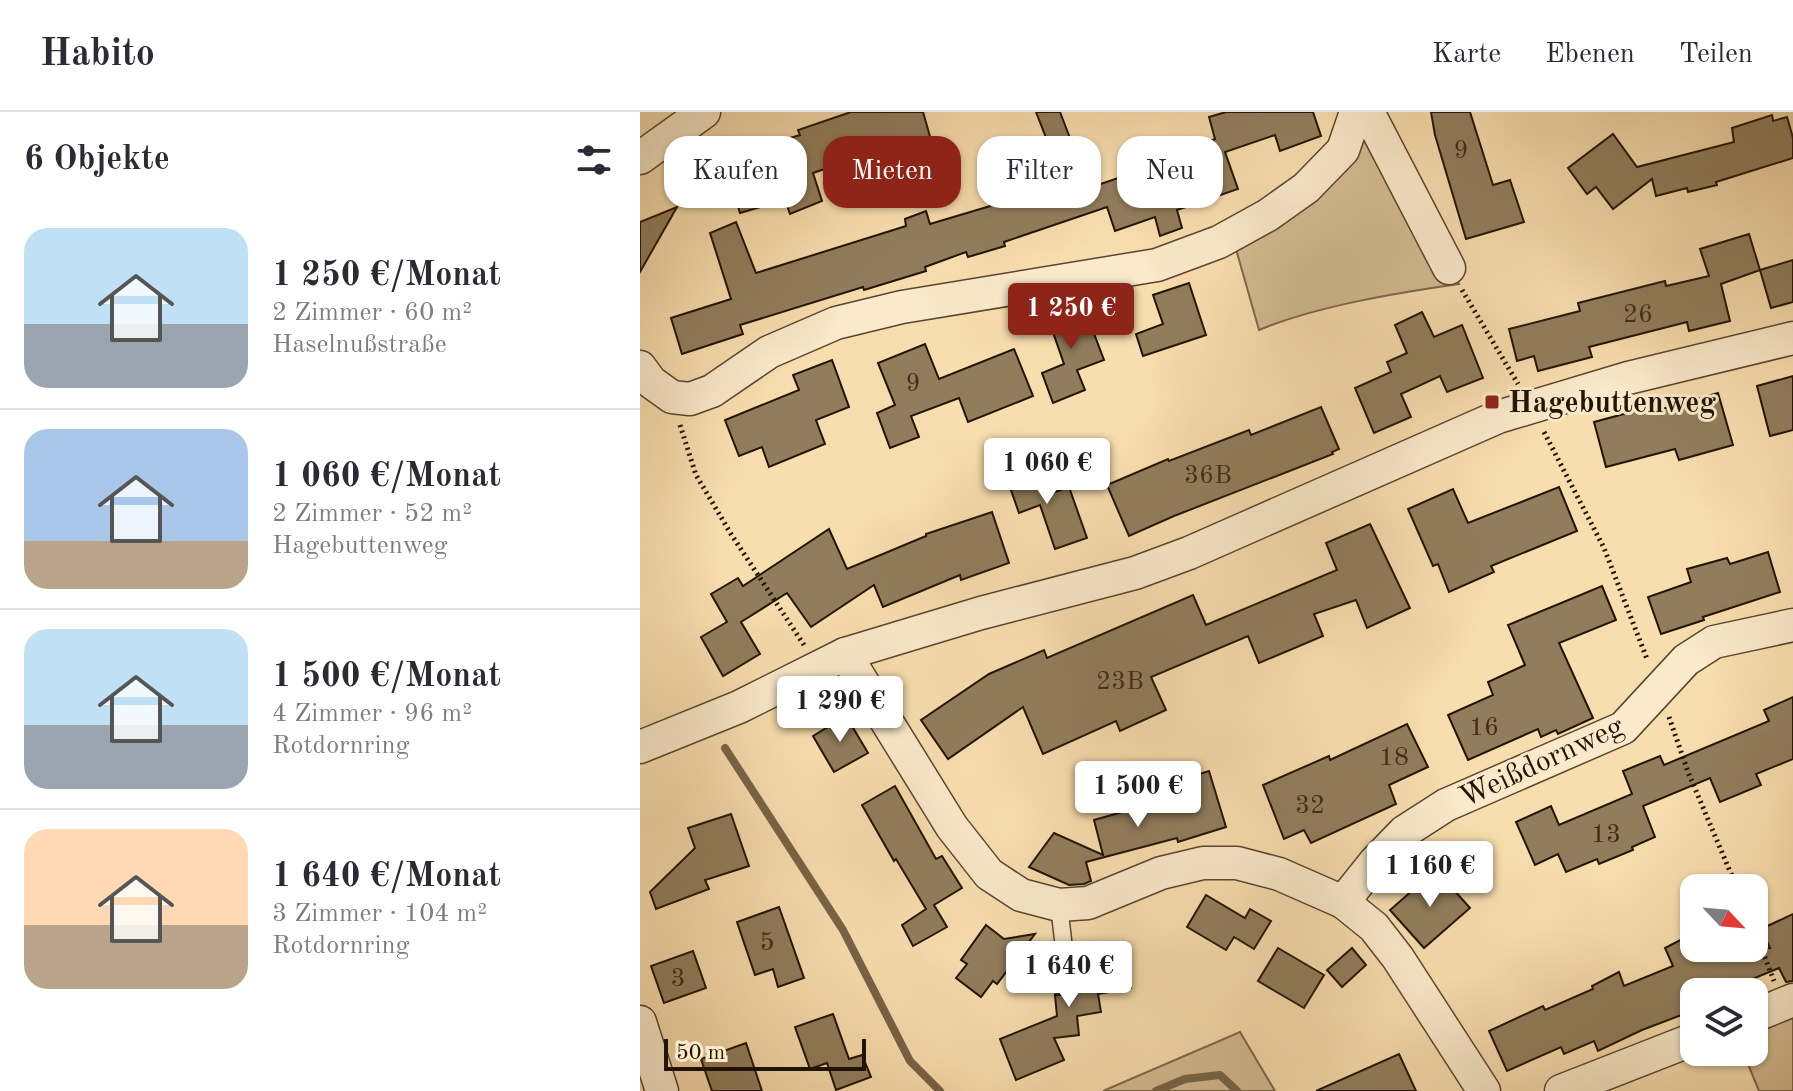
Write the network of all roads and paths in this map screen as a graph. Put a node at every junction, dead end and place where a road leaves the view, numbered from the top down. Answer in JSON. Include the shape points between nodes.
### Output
{"nodes":[{"id":1,"x":704,"y":112,"type":"edge"},
{"id":2,"x":1356,"y":112,"type":"edge"},
{"id":3,"x":1368,"y":112,"type":"edge"},
{"id":4,"x":640,"y":158,"type":"edge"},
{"id":5,"x":1449,"y":268,"type":"joint"},
{"id":6,"x":1793,"y":338,"type":"edge"},
{"id":7,"x":654,"y":382,"type":"edge"},
{"id":8,"x":1530,"y":406,"type":"junction"},
{"id":9,"x":1793,"y":625,"type":"edge"},
{"id":10,"x":832,"y":660,"type":"junction"},
{"id":11,"x":1659,"y":689,"type":"junction"},
{"id":12,"x":640,"y":747,"type":"edge"},
{"id":13,"x":1731,"y":874,"type":"edge"},
{"id":14,"x":1343,"y":902,"type":"junction"},
{"id":15,"x":1059,"y":905,"type":"junction"},
{"id":16,"x":1764,"y":962,"type":"edge"},
{"id":17,"x":1058,"y":985,"type":"dead end"},
{"id":18,"x":1777,"y":1007,"type":"edge"},
{"id":19,"x":640,"y":1022,"type":"edge"},
{"id":20,"x":1680,"y":1044,"type":"edge"},
{"id":21,"x":662,"y":1091,"type":"edge"},
{"id":22,"x":1484,"y":1091,"type":"edge"},
{"id":23,"x":1561,"y":1091,"type":"edge"}],
"edges":[{"from":1,"to":4,"type":"street"},
{"from":2,"to":7,"type":"street","via":[[1343,150],[1306,188],[1219,242],[1157,265],[902,307],[836,323],[769,352],[712,391],[690,399]]},
{"from":3,"to":5,"type":"street"},
{"from":5,"to":8,"type":"path"},
{"from":6,"to":8,"type":"street"},
{"from":7,"to":10,"type":"path","via":[[696,475],[731,534]]},
{"from":8,"to":10,"type":"street","via":[[1162,563]]},
{"from":8,"to":11,"type":"path","via":[[1604,548]]},
{"from":9,"to":11,"type":"street","name":"Weißdornweg","via":[[1714,642],[1686,660]]},
{"from":10,"to":12,"type":"street","via":[[739,707]]},
{"from":10,"to":15,"type":"street","via":[[989,874],[1021,895]]},
{"from":11,"to":13,"type":"path"},
{"from":11,"to":14,"type":"street","name":"Weißdornweg","via":[[1623,728],[1446,805],[1404,832]]},
{"from":14,"to":15,"type":"street","via":[[1279,874],[1237,863],[1203,863],[1161,873],[1088,903]]},
{"from":14,"to":22,"type":"street","via":[[1374,927],[1398,958]]},
{"from":15,"to":17,"type":"lane","via":[[1066,966]]},
{"from":16,"to":18,"type":"path"},
{"from":19,"to":21,"type":"street"},
{"from":20,"to":23,"type":"street"}]}
